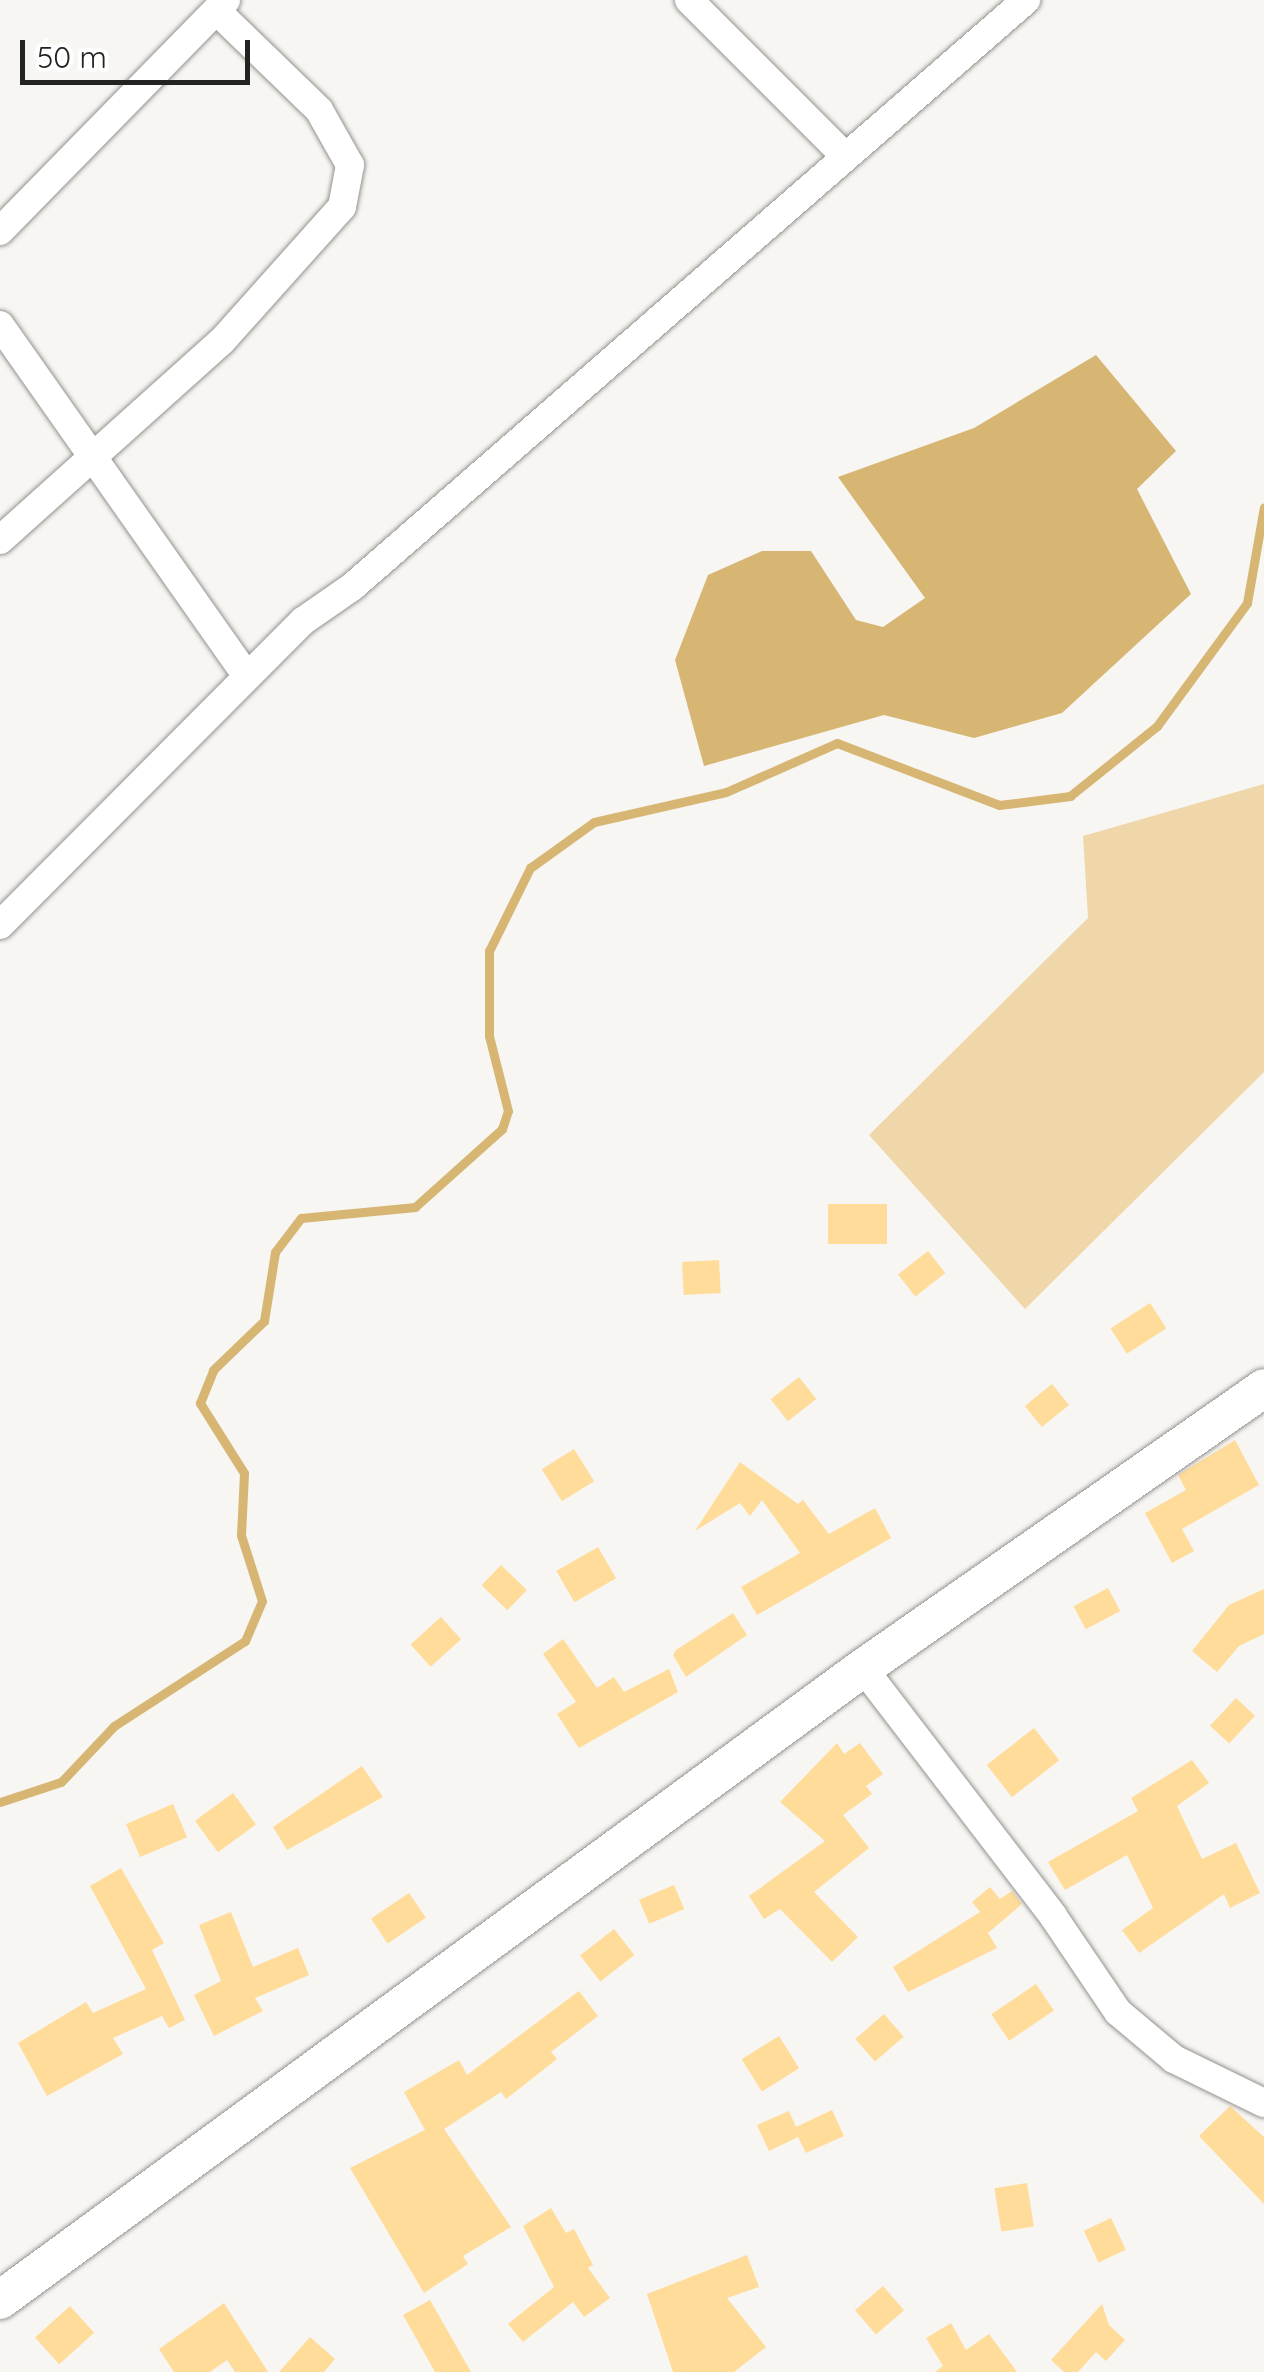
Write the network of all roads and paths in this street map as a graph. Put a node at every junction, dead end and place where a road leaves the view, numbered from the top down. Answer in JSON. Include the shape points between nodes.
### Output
{"nodes":[{"id":1,"x":688,"y":0,"type":"edge"},
{"id":2,"x":1026,"y":0,"type":"edge"},
{"id":3,"x":221,"y":6,"type":"edge"},
{"id":4,"x":842,"y":154,"type":"junction"},
{"id":5,"x":0,"y":231,"type":"edge"},
{"id":6,"x":0,"y":325,"type":"edge"},
{"id":7,"x":91,"y":457,"type":"junction"},
{"id":8,"x":0,"y":540,"type":"edge"},
{"id":9,"x":245,"y":674,"type":"junction"},
{"id":10,"x":0,"y":925,"type":"edge"},
{"id":11,"x":1264,"y":1388,"type":"edge"},
{"id":12,"x":864,"y":1668,"type":"junction"},
{"id":13,"x":1264,"y":2103,"type":"edge"},
{"id":14,"x":0,"y":2300,"type":"edge"}],
"edges":[{"from":1,"to":4,"type":"street"},
{"from":2,"to":4,"type":"street"},
{"from":3,"to":5,"type":"street"},
{"from":3,"to":7,"type":"street","via":[[318,110],[350,165],[342,207],[222,341]]},
{"from":4,"to":9,"type":"street"},
{"from":6,"to":7,"type":"street"},
{"from":7,"to":8,"type":"street"},
{"from":7,"to":9,"type":"street"},
{"from":9,"to":10,"type":"street"},
{"from":11,"to":12,"type":"main road"},
{"from":12,"to":13,"type":"street","via":[[1054,1916],[1118,2012],[1174,2060]]},
{"from":12,"to":14,"type":"main road"}]}
